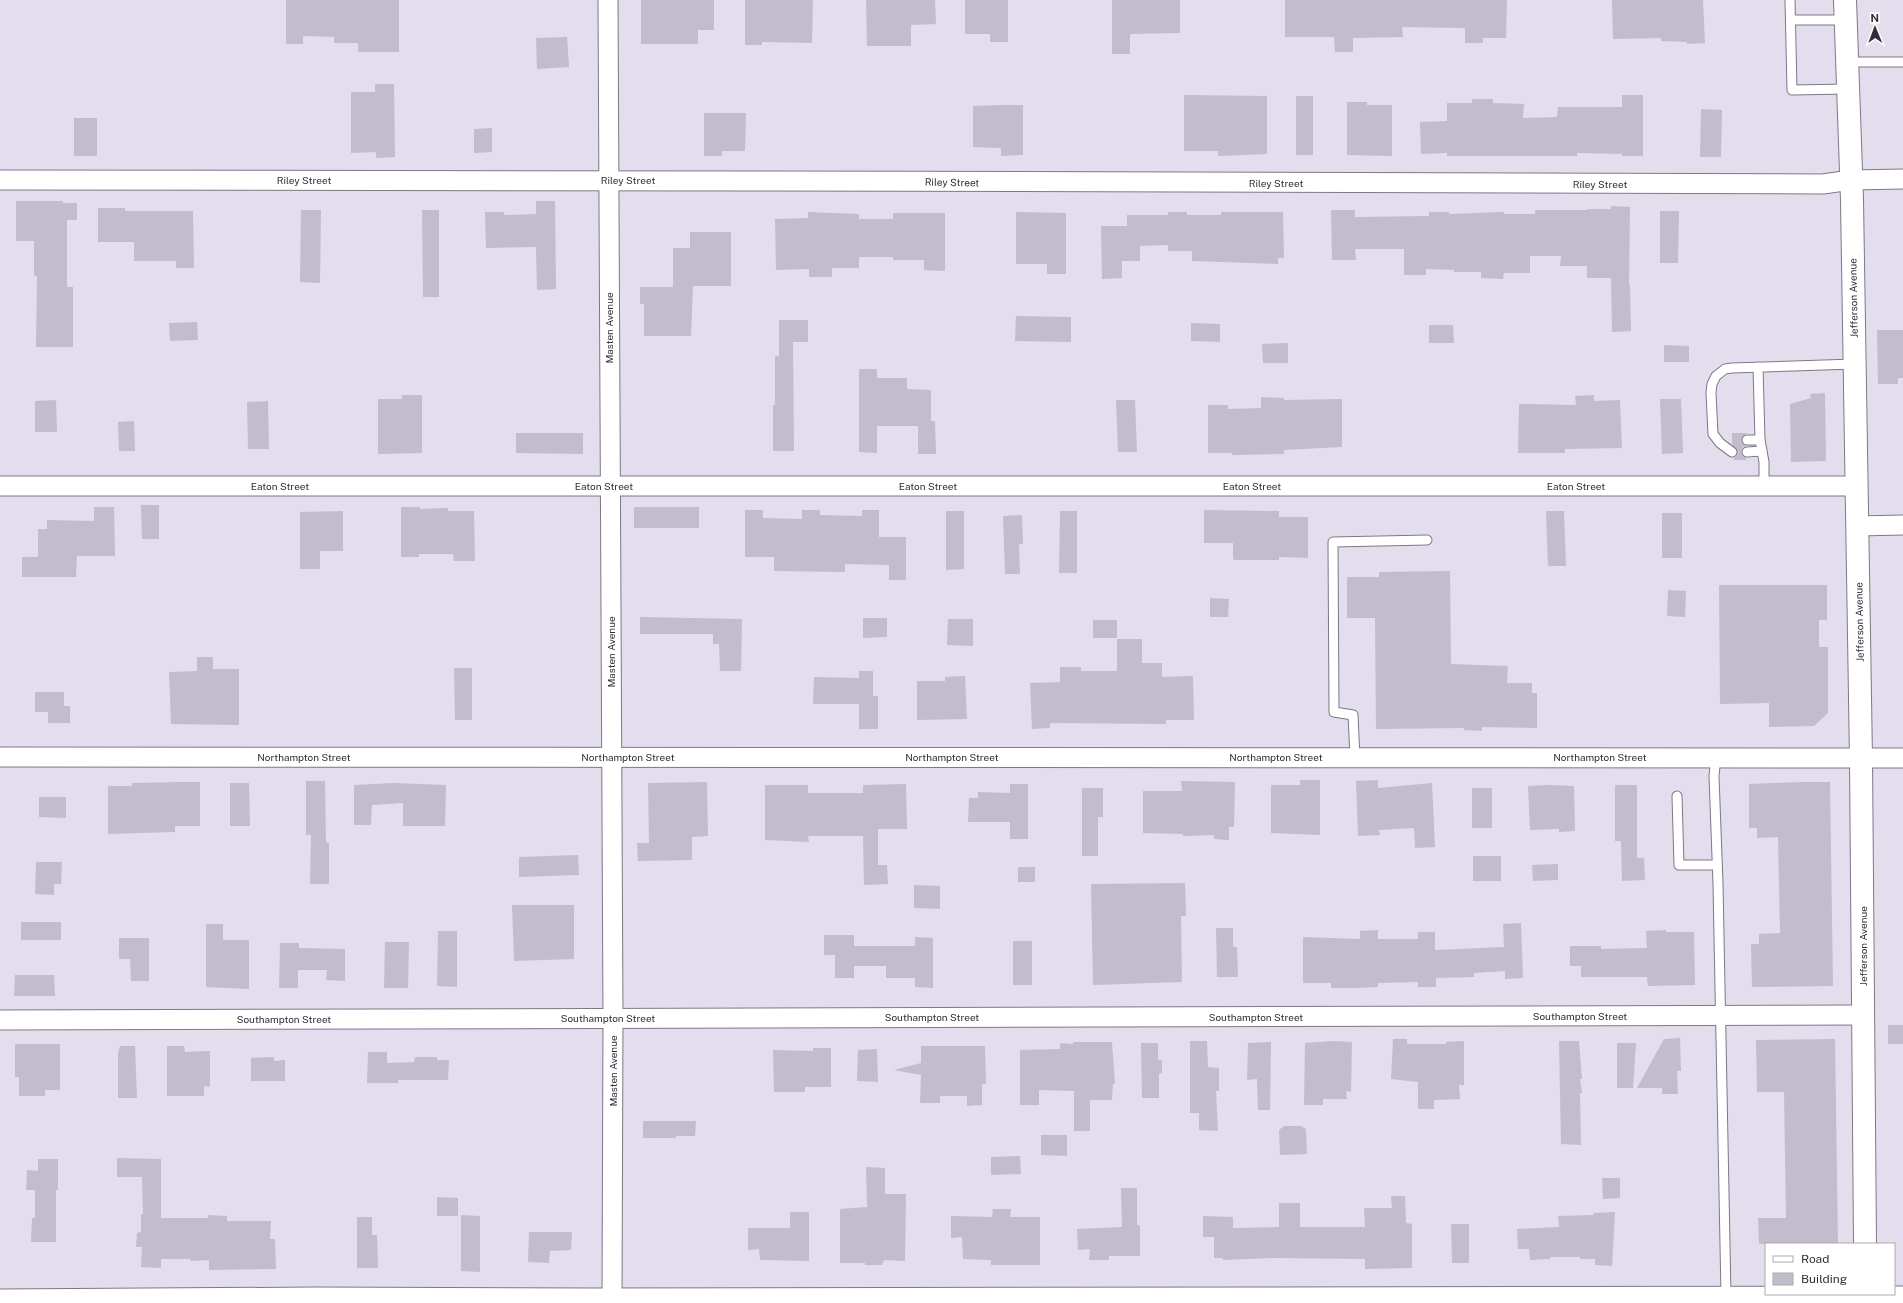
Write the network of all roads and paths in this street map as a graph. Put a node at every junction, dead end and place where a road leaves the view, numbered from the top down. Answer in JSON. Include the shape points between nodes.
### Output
{"nodes":[{"id":1,"x":608,"y":0,"type":"edge"},
{"id":2,"x":1790,"y":0,"type":"edge"},
{"id":3,"x":1845,"y":10,"type":"edge"},
{"id":4,"x":1791,"y":20,"type":"junction"},
{"id":5,"x":1846,"y":62,"type":"junction"},
{"id":6,"x":1903,"y":62,"type":"edge"},
{"id":7,"x":1847,"y":89,"type":"junction"},
{"id":8,"x":0,"y":180,"type":"edge"},
{"id":9,"x":608,"y":180,"type":"junction"},
{"id":10,"x":1851,"y":180,"type":"junction"},
{"id":11,"x":1903,"y":180,"type":"edge"},
{"id":12,"x":1854,"y":364,"type":"junction"},
{"id":13,"x":1758,"y":367,"type":"junction"},
{"id":14,"x":1747,"y":440,"type":"dead end"},
{"id":15,"x":1760,"y":440,"type":"junction"},
{"id":16,"x":1762,"y":451,"type":"junction"},
{"id":17,"x":1732,"y":452,"type":"dead end"},
{"id":18,"x":1747,"y":452,"type":"dead end"},
{"id":19,"x":0,"y":486,"type":"edge"},
{"id":20,"x":610,"y":486,"type":"junction"},
{"id":21,"x":1764,"y":486,"type":"junction"},
{"id":22,"x":1856,"y":486,"type":"junction"},
{"id":23,"x":1903,"y":525,"type":"edge"},
{"id":24,"x":1857,"y":526,"type":"junction"},
{"id":25,"x":1427,"y":540,"type":"dead end"},
{"id":26,"x":611,"y":756,"type":"junction"},
{"id":27,"x":0,"y":757,"type":"edge"},
{"id":28,"x":1716,"y":757,"type":"junction"},
{"id":29,"x":1354,"y":758,"type":"junction"},
{"id":30,"x":1903,"y":758,"type":"edge"},
{"id":31,"x":1861,"y":759,"type":"junction"},
{"id":32,"x":1677,"y":796,"type":"dead end"},
{"id":33,"x":1718,"y":865,"type":"junction"},
{"id":34,"x":1863,"y":1014,"type":"junction"},
{"id":35,"x":1720,"y":1016,"type":"junction"},
{"id":36,"x":613,"y":1018,"type":"junction"},
{"id":37,"x":0,"y":1020,"type":"edge"},
{"id":38,"x":1865,"y":1243,"type":"edge"},
{"id":39,"x":1726,"y":1296,"type":"junction"},
{"id":40,"x":1903,"y":1296,"type":"edge"},
{"id":41,"x":1866,"y":1298,"type":"edge"},
{"id":42,"x":0,"y":1299,"type":"edge"},
{"id":43,"x":1764,"y":1299,"type":"edge"},
{"id":44,"x":1459,"y":1300,"type":"edge"},
{"id":45,"x":1668,"y":1300,"type":"edge"},
{"id":46,"x":612,"y":1301,"type":"edge"}],
"edges":[{"from":1,"to":9,"type":"street","name":"Masten Avenue"},
{"from":2,"to":4,"type":"lane"},
{"from":3,"to":4,"type":"lane"},
{"from":3,"to":5,"type":"street","name":"Jefferson Avenue"},
{"from":4,"to":7,"type":"lane","via":[[1792,90]]},
{"from":5,"to":6,"type":"lane"},
{"from":5,"to":7,"type":"street","name":"Jefferson Avenue"},
{"from":7,"to":10,"type":"street","name":"Jefferson Avenue"},
{"from":8,"to":9,"type":"street","name":"Riley Street"},
{"from":9,"to":10,"type":"street","name":"Riley Street","via":[[1823,184]]},
{"from":9,"to":20,"type":"street","name":"Masten Avenue"},
{"from":10,"to":11,"type":"street","name":"Riley Street"},
{"from":10,"to":12,"type":"street","name":"Jefferson Avenue"},
{"from":12,"to":13,"type":"lane"},
{"from":12,"to":22,"type":"street","name":"Jefferson Avenue"},
{"from":13,"to":15,"type":"lane"},
{"from":13,"to":17,"type":"lane","via":[[1725,369],[1716,376],[1712,384],[1713,434],[1720,443],[1729,443]]},
{"from":14,"to":15,"type":"lane"},
{"from":15,"to":16,"type":"lane"},
{"from":16,"to":18,"type":"lane"},
{"from":16,"to":21,"type":"lane"},
{"from":19,"to":20,"type":"street","name":"Eaton Street"},
{"from":20,"to":21,"type":"street","name":"Eaton Street"},
{"from":20,"to":26,"type":"street","name":"Masten Avenue"},
{"from":21,"to":22,"type":"street","name":"Eaton Street"},
{"from":22,"to":24,"type":"street","name":"Jefferson Avenue"},
{"from":23,"to":24,"type":"street"},
{"from":24,"to":31,"type":"street","name":"Jefferson Avenue"},
{"from":25,"to":29,"type":"lane","via":[[1333,542],[1334,712],[1353,716]]},
{"from":26,"to":27,"type":"street","name":"Northampton Street"},
{"from":26,"to":29,"type":"street","name":"Northampton Street"},
{"from":26,"to":36,"type":"street","name":"Masten Avenue"},
{"from":28,"to":29,"type":"street","name":"Northampton Street"},
{"from":28,"to":31,"type":"street","name":"Northampton Street"},
{"from":28,"to":33,"type":"lane","via":[[1714,776]]},
{"from":30,"to":31,"type":"street","name":"Northampton Street"},
{"from":31,"to":34,"type":"street","name":"Jefferson Avenue"},
{"from":32,"to":33,"type":"lane","via":[[1679,865]]},
{"from":33,"to":35,"type":"lane"},
{"from":34,"to":35,"type":"street","name":"Southampton Street"},
{"from":34,"to":38,"type":"street","name":"Jefferson Avenue"},
{"from":35,"to":36,"type":"street","name":"Southampton Street"},
{"from":35,"to":39,"type":"lane"},
{"from":36,"to":37,"type":"street","name":"Southampton Street"},
{"from":36,"to":46,"type":"street","name":"Masten Avenue"},
{"from":39,"to":43,"type":"street"},
{"from":39,"to":45,"type":"street"},
{"from":40,"to":41,"type":"street"},
{"from":41,"to":43,"type":"street"},
{"from":42,"to":46,"type":"street","via":[[315,1297]]},
{"from":44,"to":45,"type":"street"},
{"from":44,"to":46,"type":"street"}]}
